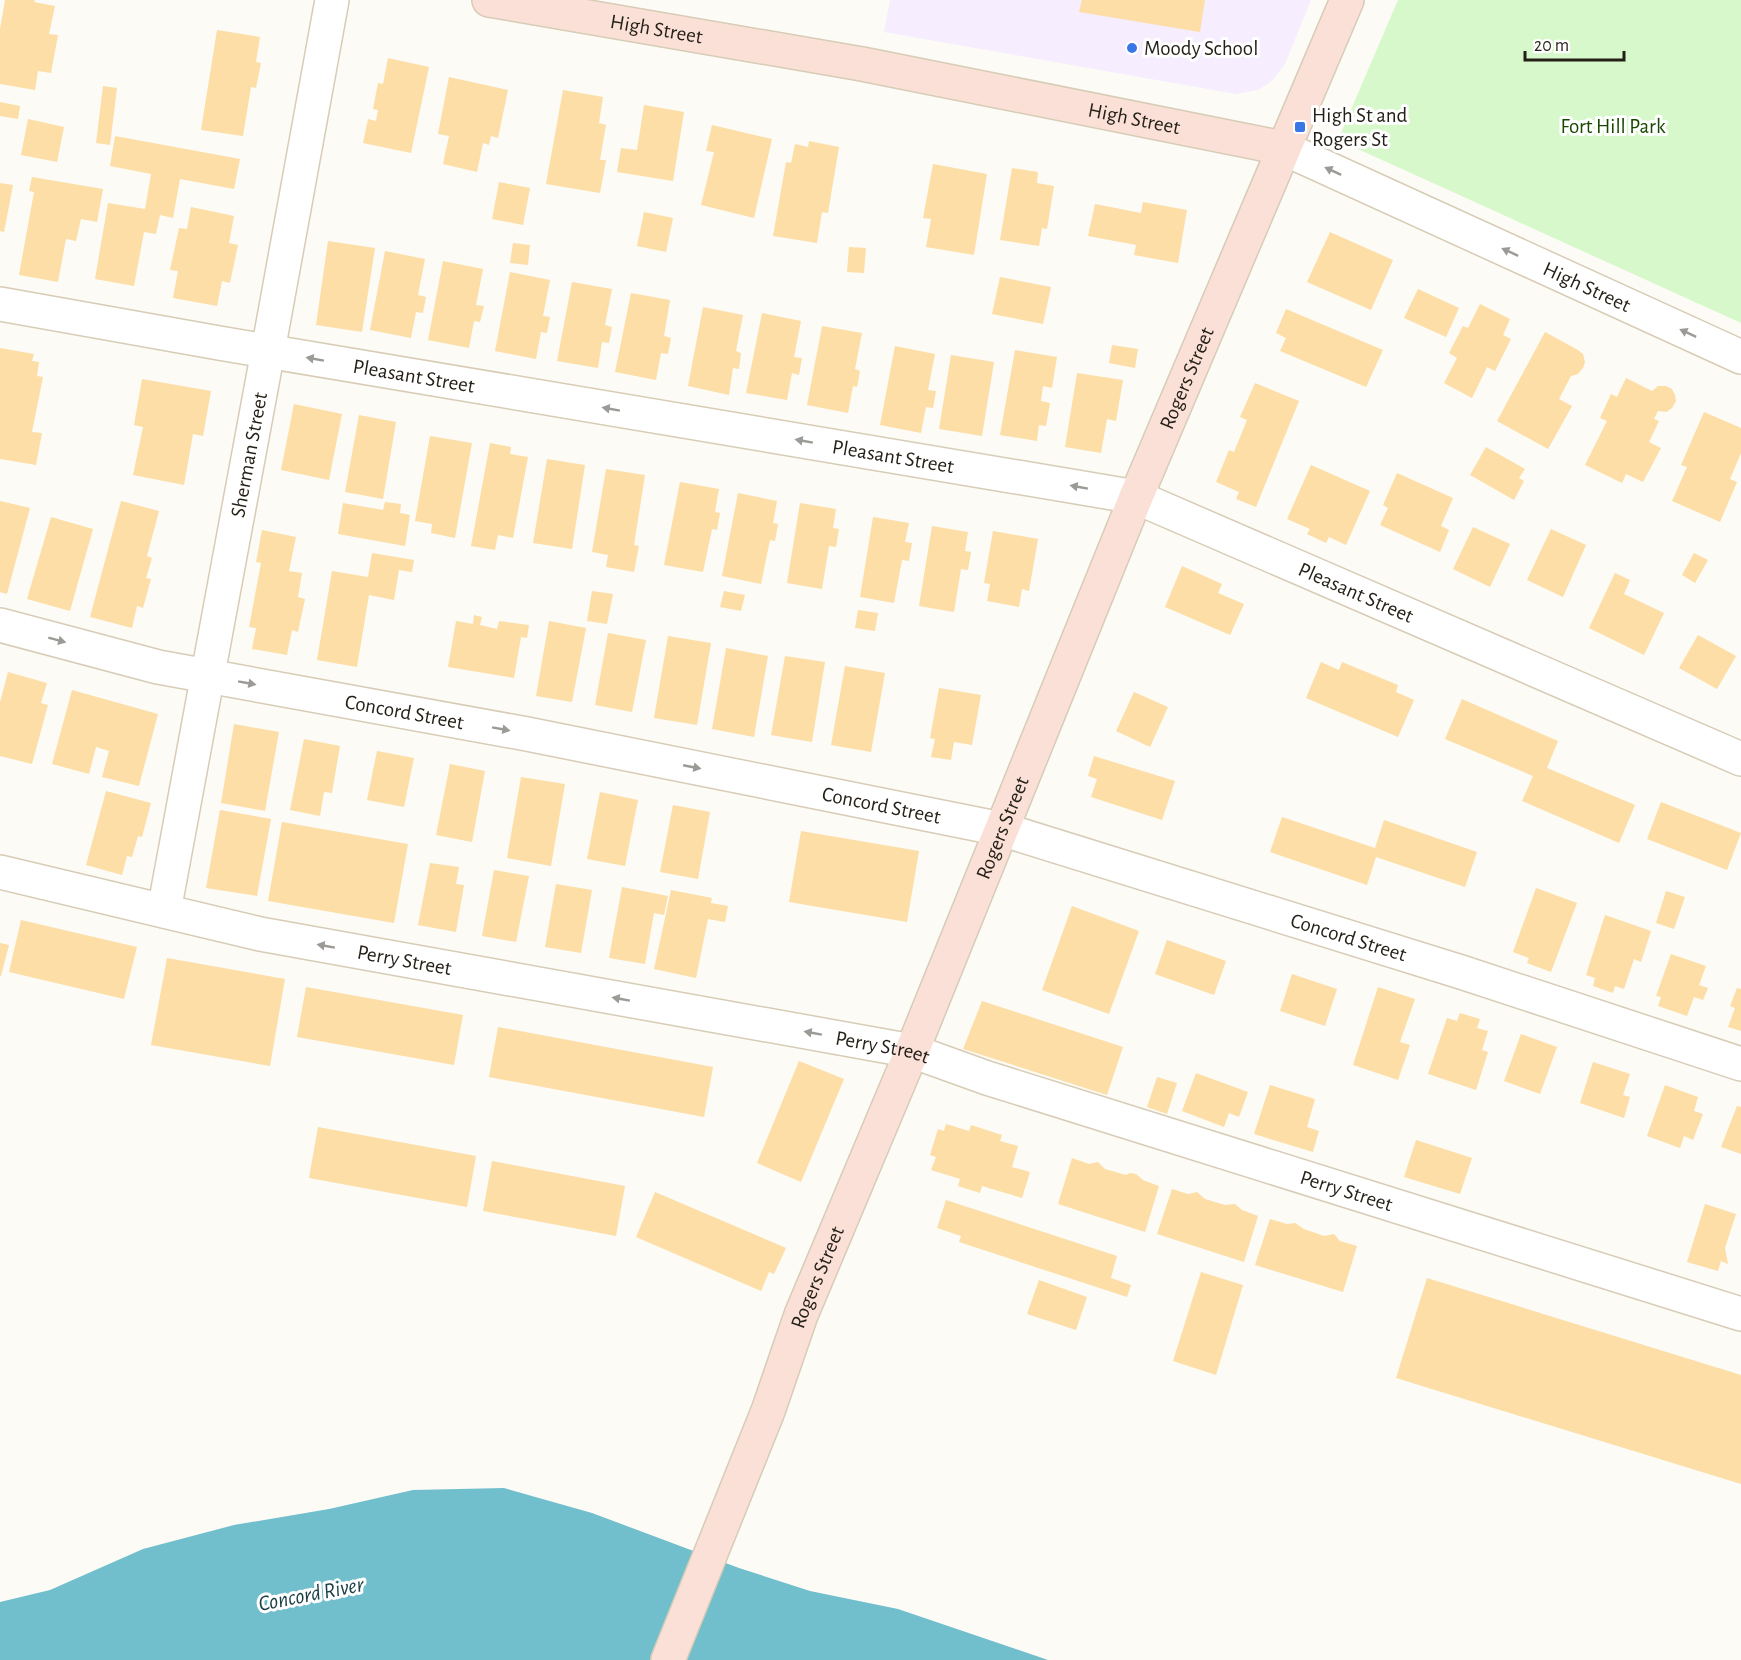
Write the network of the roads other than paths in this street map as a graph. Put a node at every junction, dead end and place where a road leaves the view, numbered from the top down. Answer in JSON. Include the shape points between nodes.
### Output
{"nodes":[{"id":1,"x":332,"y":0,"type":"edge"},
{"id":2,"x":489,"y":0,"type":"edge"},
{"id":3,"x":1347,"y":0,"type":"edge"},
{"id":4,"x":1283,"y":148,"type":"junction"},
{"id":5,"x":0,"y":304,"type":"edge"},
{"id":6,"x":268,"y":351,"type":"junction"},
{"id":7,"x":1741,"y":357,"type":"edge"},
{"id":8,"x":1137,"y":497,"type":"junction"},
{"id":9,"x":0,"y":625,"type":"edge"},
{"id":10,"x":207,"y":676,"type":"junction"},
{"id":11,"x":1741,"y":759,"type":"edge"},
{"id":12,"x":1001,"y":828,"type":"junction"},
{"id":13,"x":0,"y":872,"type":"edge"},
{"id":14,"x":164,"y":911,"type":"junction"},
{"id":15,"x":912,"y":1051,"type":"junction"},
{"id":16,"x":1741,"y":1064,"type":"edge"},
{"id":17,"x":1741,"y":1314,"type":"edge"},
{"id":18,"x":668,"y":1660,"type":"edge"}],
"edges":[{"from":1,"to":6,"type":"street","name":"Sherman Street"},
{"from":2,"to":4,"type":"street","name":"High Street","via":[[862,64]]},
{"from":3,"to":4,"type":"street","name":"Rogers Street"},
{"from":7,"to":4,"type":"street","name":"High Street","one_way":true},
{"from":4,"to":8,"type":"street","name":"Rogers Street"},
{"from":5,"to":6,"type":"street","name":"Pleasant Street"},
{"from":8,"to":6,"type":"street","name":"Pleasant Street","one_way":true},
{"from":6,"to":10,"type":"street","name":"Sherman Street"},
{"from":8,"to":11,"type":"street","name":"Pleasant Street"},
{"from":8,"to":12,"type":"street","name":"Rogers Street"},
{"from":9,"to":10,"type":"street","name":"Concord Street","one_way":true},
{"from":10,"to":12,"type":"street","name":"Concord Street","one_way":true,"via":[[527,734]]},
{"from":10,"to":14,"type":"street","name":"Sherman Street"},
{"from":12,"to":15,"type":"street","name":"Rogers Street"},
{"from":12,"to":16,"type":"street","name":"Concord Street"},
{"from":13,"to":14,"type":"street","name":"Perry Street"},
{"from":15,"to":14,"type":"street","name":"Perry Street","one_way":true,"via":[[260,934]]},
{"from":15,"to":17,"type":"street","name":"Perry Street","via":[[998,1082]]},
{"from":15,"to":18,"type":"street","name":"Rogers Street","via":[[801,1315],[768,1411]]}]}
